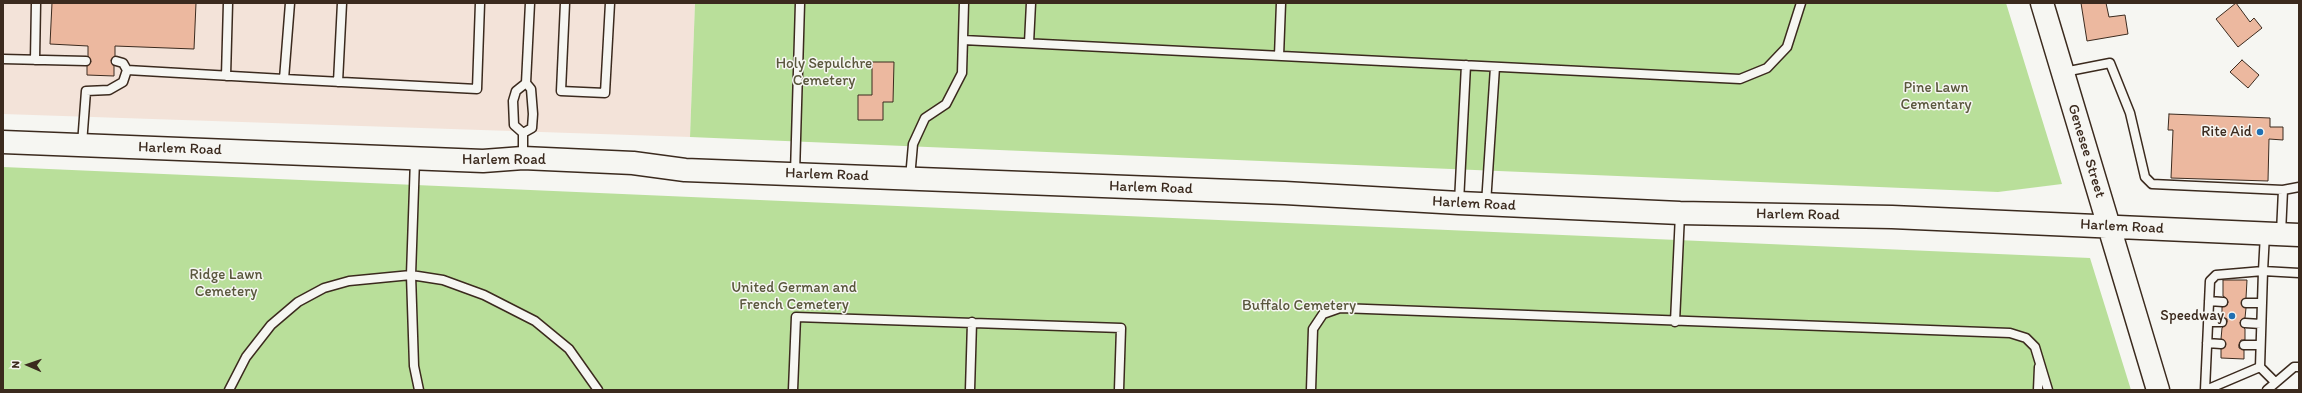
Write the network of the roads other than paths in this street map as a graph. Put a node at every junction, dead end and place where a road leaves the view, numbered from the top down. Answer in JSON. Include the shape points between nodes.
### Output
{"nodes":[{"id":1,"x":36,"y":3,"type":"edge"},
{"id":2,"x":228,"y":3,"type":"edge"},
{"id":3,"x":290,"y":3,"type":"edge"},
{"id":4,"x":342,"y":3,"type":"edge"},
{"id":5,"x":480,"y":3,"type":"edge"},
{"id":6,"x":530,"y":3,"type":"edge"},
{"id":7,"x":565,"y":3,"type":"edge"},
{"id":8,"x":610,"y":3,"type":"edge"},
{"id":9,"x":800,"y":3,"type":"edge"},
{"id":10,"x":964,"y":3,"type":"edge"},
{"id":11,"x":1031,"y":3,"type":"edge"},
{"id":12,"x":1281,"y":3,"type":"edge"},
{"id":13,"x":1801,"y":3,"type":"edge"},
{"id":14,"x":2042,"y":3,"type":"edge"},
{"id":15,"x":963,"y":40,"type":"junction"},
{"id":16,"x":1029,"y":43,"type":"junction"},
{"id":17,"x":1279,"y":56,"type":"junction"},
{"id":18,"x":3,"y":59,"type":"edge"},
{"id":19,"x":35,"y":60,"type":"junction"},
{"id":20,"x":86,"y":61,"type":"dead end"},
{"id":21,"x":116,"y":61,"type":"dead end"},
{"id":22,"x":1466,"y":65,"type":"junction"},
{"id":23,"x":1495,"y":67,"type":"junction"},
{"id":24,"x":127,"y":70,"type":"junction"},
{"id":25,"x":2063,"y":72,"type":"junction"},
{"id":26,"x":226,"y":76,"type":"junction"},
{"id":27,"x":284,"y":79,"type":"junction"},
{"id":28,"x":338,"y":82,"type":"junction"},
{"id":29,"x":526,"y":83,"type":"junction"},
{"id":30,"x":524,"y":133,"type":"junction"},
{"id":31,"x":3,"y":142,"type":"edge"},
{"id":32,"x":82,"y":145,"type":"junction"},
{"id":33,"x":415,"y":158,"type":"junction"},
{"id":34,"x":523,"y":158,"type":"junction"},
{"id":35,"x":795,"y":174,"type":"junction"},
{"id":36,"x":910,"y":178,"type":"junction"},
{"id":37,"x":2299,"y":187,"type":"edge"},
{"id":38,"x":2283,"y":190,"type":"junction"},
{"id":39,"x":1459,"y":203,"type":"junction"},
{"id":40,"x":1486,"y":205,"type":"junction"},
{"id":41,"x":1680,"y":213,"type":"junction"},
{"id":42,"x":2109,"y":226,"type":"junction"},
{"id":43,"x":2282,"y":234,"type":"edge"},
{"id":44,"x":2263,"y":271,"type":"junction"},
{"id":45,"x":2299,"y":273,"type":"edge"},
{"id":46,"x":411,"y":275,"type":"junction"},
{"id":47,"x":2209,"y":301,"type":"junction"},
{"id":48,"x":2223,"y":302,"type":"dead end"},
{"id":49,"x":2246,"y":303,"type":"dead end"},
{"id":50,"x":2262,"y":303,"type":"junction"},
{"id":51,"x":972,"y":322,"type":"junction"},
{"id":52,"x":1675,"y":322,"type":"junction"},
{"id":53,"x":2208,"y":322,"type":"junction"},
{"id":54,"x":2222,"y":322,"type":"dead end"},
{"id":55,"x":2245,"y":323,"type":"dead end"},
{"id":56,"x":2261,"y":324,"type":"junction"},
{"id":57,"x":2207,"y":343,"type":"junction"},
{"id":58,"x":2221,"y":344,"type":"dead end"},
{"id":59,"x":2244,"y":345,"type":"dead end"},
{"id":60,"x":2260,"y":345,"type":"junction"},
{"id":61,"x":2039,"y":360,"type":"junction"},
{"id":62,"x":2260,"y":367,"type":"junction"},
{"id":63,"x":2299,"y":367,"type":"edge"},
{"id":64,"x":2276,"y":382,"type":"junction"},
{"id":65,"x":229,"y":390,"type":"edge"},
{"id":66,"x":419,"y":390,"type":"edge"},
{"id":67,"x":598,"y":390,"type":"edge"},
{"id":68,"x":793,"y":390,"type":"edge"},
{"id":69,"x":970,"y":390,"type":"edge"},
{"id":70,"x":1119,"y":390,"type":"edge"},
{"id":71,"x":1311,"y":390,"type":"edge"},
{"id":72,"x":2038,"y":390,"type":"edge"},
{"id":73,"x":2048,"y":390,"type":"edge"},
{"id":74,"x":2158,"y":390,"type":"edge"},
{"id":75,"x":2206,"y":390,"type":"edge"},
{"id":76,"x":2267,"y":390,"type":"edge"}],
"edges":[{"from":1,"to":19,"type":"lane"},
{"from":2,"to":26,"type":"lane"},
{"from":3,"to":27,"type":"lane"},
{"from":4,"to":28,"type":"lane"},
{"from":5,"to":28,"type":"lane","via":[[477,89]]},
{"from":6,"to":29,"type":"lane"},
{"from":7,"to":8,"type":"lane","via":[[562,91],[605,93]]},
{"from":9,"to":35,"type":"lane"},
{"from":10,"to":15,"type":"lane"},
{"from":11,"to":16,"type":"lane"},
{"from":12,"to":17,"type":"lane"},
{"from":13,"to":23,"type":"lane","via":[[1787,48],[1767,68],[1740,79]]},
{"from":14,"to":25,"type":"main road","name":"Genesee Street"},
{"from":15,"to":16,"type":"lane"},
{"from":15,"to":36,"type":"lane","via":[[962,73],[946,104],[925,118],[914,144]]},
{"from":16,"to":17,"type":"lane"},
{"from":17,"to":22,"type":"lane"},
{"from":18,"to":19,"type":"lane"},
{"from":19,"to":20,"type":"lane"},
{"from":21,"to":24,"type":"lane","via":[[123,63]]},
{"from":22,"to":23,"type":"lane"},
{"from":22,"to":39,"type":"lane"},
{"from":23,"to":40,"type":"lane"},
{"from":24,"to":26,"type":"lane"},
{"from":24,"to":32,"type":"lane","via":[[123,82],[114,88],[86,91]]},
{"from":25,"to":38,"type":"lane","via":[[2110,63],[2130,113],[2145,177],[2152,184]]},
{"from":25,"to":42,"type":"main road","name":"Genesee Street"},
{"from":26,"to":27,"type":"lane"},
{"from":27,"to":28,"type":"lane"},
{"from":29,"to":30,"type":"lane","via":[[531,90],[533,114],[532,128]]},
{"from":29,"to":30,"type":"lane","via":[[516,90],[513,101],[514,125]]},
{"from":30,"to":34,"type":"lane"},
{"from":31,"to":32,"type":"main road","name":"Harlem Road"},
{"from":32,"to":33,"type":"main road","name":"Harlem Road"},
{"from":33,"to":34,"type":"main road","name":"Harlem Road","via":[[483,161]]},
{"from":33,"to":46,"type":"lane"},
{"from":34,"to":35,"type":"main road","name":"Harlem Road","via":[[633,163],[685,170]]},
{"from":35,"to":36,"type":"main road","name":"Harlem Road"},
{"from":36,"to":39,"type":"main road","name":"Harlem Road","via":[[1285,193]]},
{"from":37,"to":38,"type":"lane"},
{"from":38,"to":43,"type":"lane"},
{"from":39,"to":40,"type":"main road","name":"Harlem Road"},
{"from":40,"to":41,"type":"main road","name":"Harlem Road"},
{"from":41,"to":42,"type":"main road","name":"Harlem Road","via":[[1892,217]]},
{"from":41,"to":52,"type":"lane"},
{"from":42,"to":43,"type":"main road","name":"Harlem Road"},
{"from":42,"to":74,"type":"main road","name":"Genesee Street"},
{"from":43,"to":44,"type":"lane"},
{"from":44,"to":45,"type":"lane"},
{"from":44,"to":47,"type":"lane","via":[[2216,275],[2210,281]]},
{"from":44,"to":50,"type":"lane"},
{"from":46,"to":65,"type":"lane","via":[[349,281],[324,288],[298,302],[271,325],[246,357]]},
{"from":46,"to":66,"type":"lane","via":[[414,366]]},
{"from":46,"to":67,"type":"lane","via":[[443,280],[484,295],[535,321],[569,348]]},
{"from":47,"to":48,"type":"lane"},
{"from":47,"to":53,"type":"lane"},
{"from":49,"to":50,"type":"lane"},
{"from":50,"to":56,"type":"lane"},
{"from":51,"to":68,"type":"lane","via":[[796,317]]},
{"from":51,"to":69,"type":"lane"},
{"from":51,"to":70,"type":"lane","via":[[1121,328]]},
{"from":52,"to":61,"type":"lane","via":[[2010,333],[2026,338],[2035,347]]},
{"from":52,"to":71,"type":"lane","via":[[1340,308],[1323,314],[1313,329]]},
{"from":53,"to":54,"type":"lane"},
{"from":53,"to":57,"type":"lane"},
{"from":55,"to":56,"type":"lane"},
{"from":56,"to":60,"type":"lane"},
{"from":57,"to":58,"type":"lane"},
{"from":57,"to":75,"type":"lane"},
{"from":59,"to":60,"type":"lane"},
{"from":60,"to":62,"type":"lane"},
{"from":61,"to":72,"type":"lane"},
{"from":61,"to":73,"type":"lane"},
{"from":62,"to":64,"type":"lane"},
{"from":62,"to":75,"type":"lane"},
{"from":63,"to":64,"type":"lane","via":[[2294,367]]},
{"from":64,"to":76,"type":"lane"}]}
